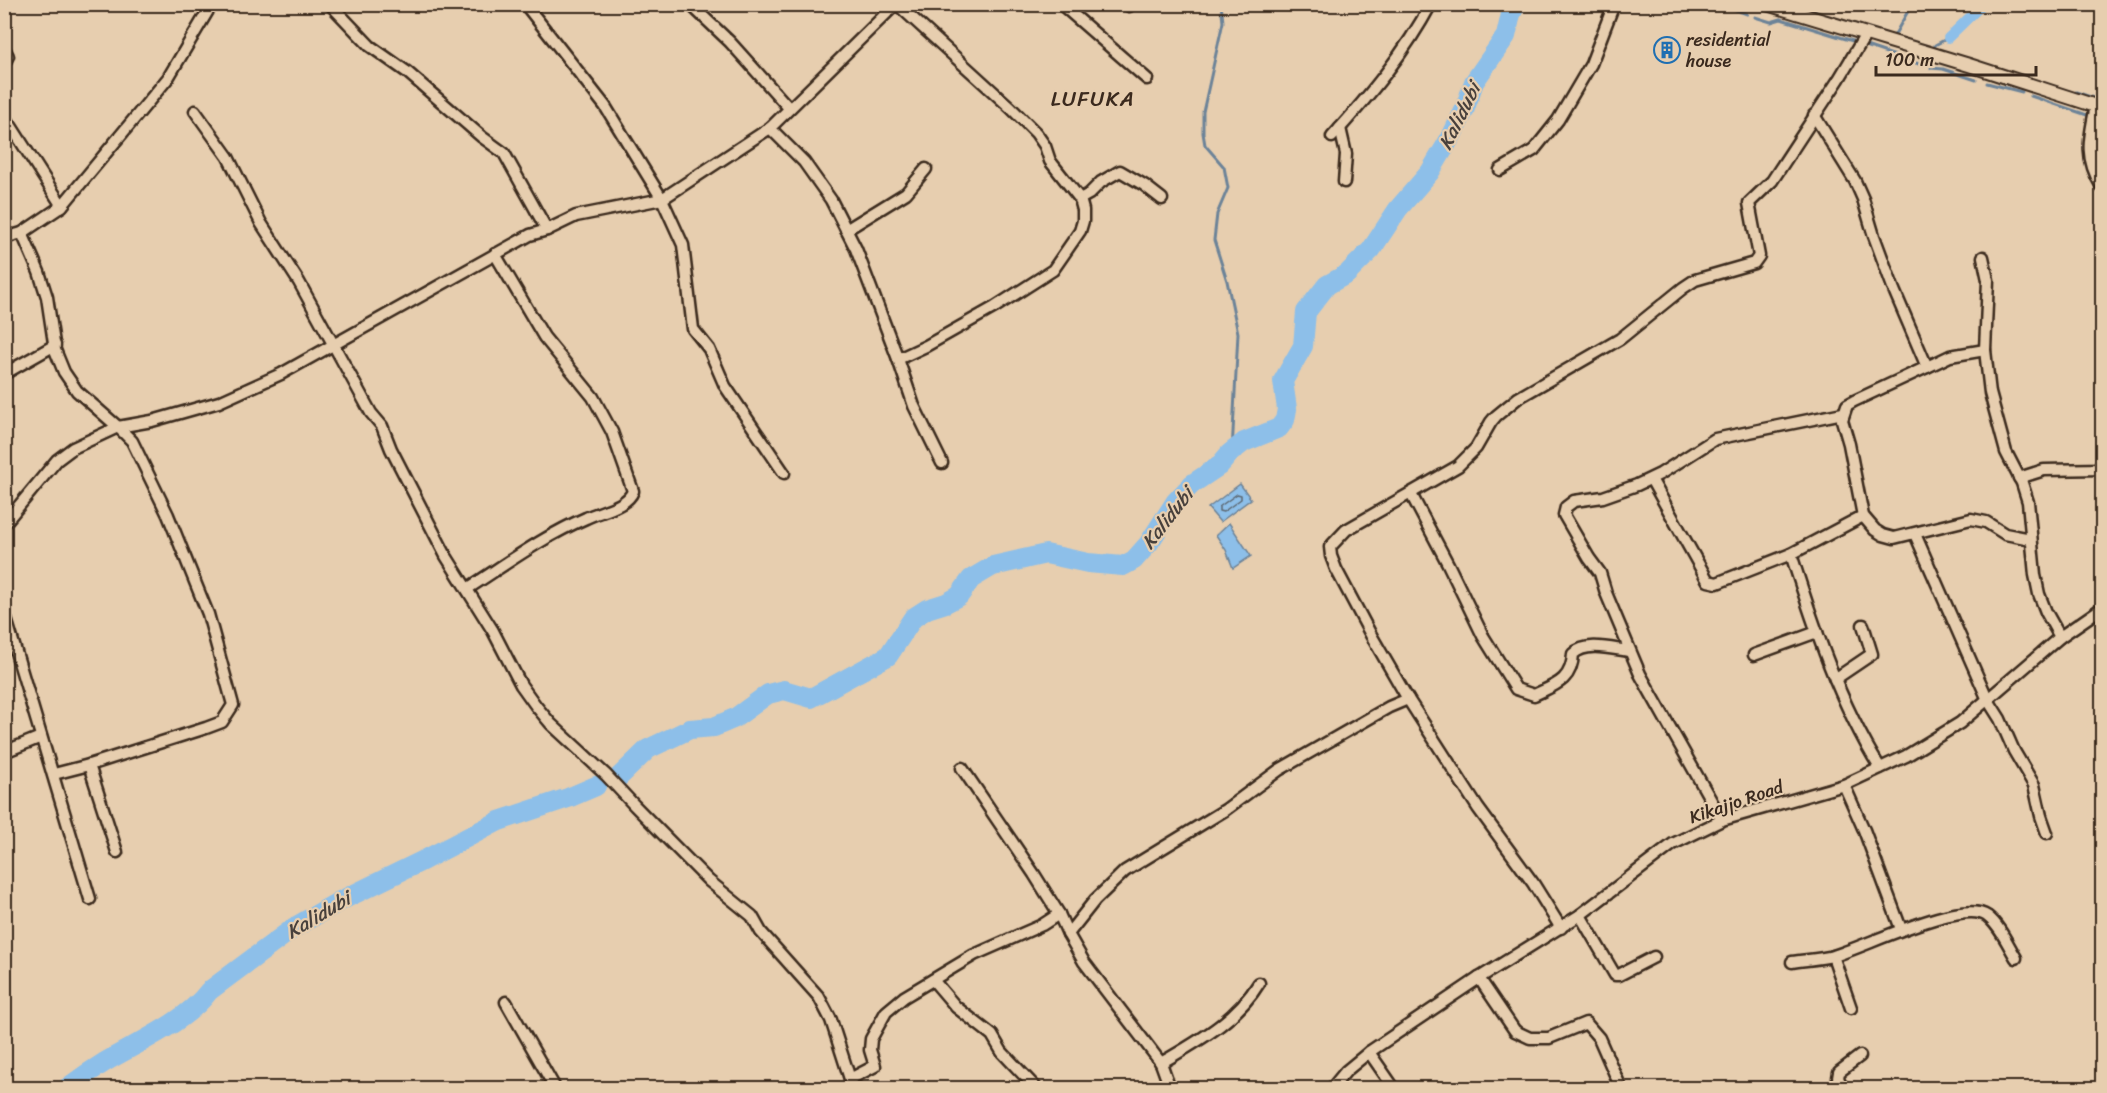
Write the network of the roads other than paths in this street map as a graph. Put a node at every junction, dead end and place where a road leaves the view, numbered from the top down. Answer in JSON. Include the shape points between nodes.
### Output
{"nodes":[{"id":1,"x":212,"y":4,"type":"edge"},
{"id":2,"x":330,"y":4,"type":"edge"},
{"id":3,"x":525,"y":4,"type":"edge"},
{"id":4,"x":690,"y":4,"type":"edge"},
{"id":5,"x":896,"y":4,"type":"edge"},
{"id":6,"x":1060,"y":4,"type":"edge"},
{"id":7,"x":1431,"y":4,"type":"edge"},
{"id":8,"x":1614,"y":4,"type":"edge"},
{"id":9,"x":1767,"y":4,"type":"edge"},
{"id":10,"x":1866,"y":34,"type":"junction"},
{"id":11,"x":4,"y":48,"type":"edge"},
{"id":12,"x":4,"y":64,"type":"edge"},
{"id":13,"x":1147,"y":79,"type":"dead end"},
{"id":14,"x":2099,"y":107,"type":"edge"},
{"id":15,"x":789,"y":108,"type":"junction"},
{"id":16,"x":195,"y":111,"type":"dead end"},
{"id":17,"x":4,"y":115,"type":"edge"},
{"id":18,"x":1814,"y":116,"type":"junction"},
{"id":19,"x":770,"y":128,"type":"junction"},
{"id":20,"x":926,"y":169,"type":"dead end"},
{"id":21,"x":1500,"y":170,"type":"dead end"},
{"id":22,"x":1344,"y":182,"type":"dead end"},
{"id":23,"x":2103,"y":188,"type":"edge"},
{"id":24,"x":1080,"y":199,"type":"junction"},
{"id":25,"x":1162,"y":199,"type":"dead end"},
{"id":26,"x":662,"y":200,"type":"junction"},
{"id":27,"x":62,"y":206,"type":"junction"},
{"id":28,"x":547,"y":230,"type":"junction"},
{"id":29,"x":846,"y":230,"type":"junction"},
{"id":30,"x":22,"y":233,"type":"junction"},
{"id":31,"x":4,"y":238,"type":"edge"},
{"id":32,"x":495,"y":255,"type":"junction"},
{"id":33,"x":1983,"y":257,"type":"dead end"},
{"id":34,"x":334,"y":344,"type":"junction"},
{"id":35,"x":55,"y":345,"type":"junction"},
{"id":36,"x":1986,"y":350,"type":"junction"},
{"id":37,"x":898,"y":359,"type":"junction"},
{"id":38,"x":1927,"y":367,"type":"junction"},
{"id":39,"x":4,"y":374,"type":"edge"},
{"id":40,"x":1843,"y":413,"type":"junction"},
{"id":41,"x":118,"y":427,"type":"junction"},
{"id":42,"x":942,"y":463,"type":"dead end"},
{"id":43,"x":2103,"y":469,"type":"edge"},
{"id":44,"x":784,"y":473,"type":"dead end"},
{"id":45,"x":2019,"y":478,"type":"junction"},
{"id":46,"x":1651,"y":479,"type":"junction"},
{"id":47,"x":1411,"y":494,"type":"junction"},
{"id":48,"x":1863,"y":516,"type":"junction"},
{"id":49,"x":4,"y":524,"type":"edge"},
{"id":50,"x":1915,"y":534,"type":"junction"},
{"id":51,"x":2031,"y":539,"type":"junction"},
{"id":52,"x":1791,"y":554,"type":"junction"},
{"id":53,"x":467,"y":589,"type":"junction"},
{"id":54,"x":4,"y":612,"type":"edge"},
{"id":55,"x":2101,"y":614,"type":"edge"},
{"id":56,"x":1863,"y":625,"type":"dead end"},
{"id":57,"x":1817,"y":632,"type":"junction"},
{"id":58,"x":2060,"y":637,"type":"junction"},
{"id":59,"x":1629,"y":651,"type":"junction"},
{"id":60,"x":1754,"y":655,"type":"dead end"},
{"id":61,"x":1835,"y":679,"type":"junction"},
{"id":62,"x":1407,"y":699,"type":"junction"},
{"id":63,"x":1988,"y":700,"type":"junction"},
{"id":64,"x":41,"y":737,"type":"junction"},
{"id":65,"x":4,"y":752,"type":"edge"},
{"id":66,"x":89,"y":765,"type":"junction"},
{"id":67,"x":962,"y":768,"type":"dead end"},
{"id":68,"x":1880,"y":768,"type":"junction"},
{"id":69,"x":54,"y":774,"type":"junction"},
{"id":70,"x":1844,"y":785,"type":"junction"},
{"id":71,"x":1722,"y":820,"type":"junction"},
{"id":72,"x":2048,"y":833,"type":"dead end"},
{"id":73,"x":117,"y":852,"type":"dead end"},
{"id":74,"x":90,"y":899,"type":"dead end"},
{"id":75,"x":1059,"y":914,"type":"junction"},
{"id":76,"x":1580,"y":915,"type":"junction"},
{"id":77,"x":1561,"y":928,"type":"junction"},
{"id":78,"x":1901,"y":929,"type":"junction"},
{"id":79,"x":1068,"y":934,"type":"junction"},
{"id":80,"x":1833,"y":956,"type":"junction"},
{"id":81,"x":1654,"y":957,"type":"dead end"},
{"id":82,"x":2016,"y":958,"type":"dead end"},
{"id":83,"x":1792,"y":962,"type":"dead end"},
{"id":84,"x":1479,"y":978,"type":"junction"},
{"id":85,"x":933,"y":980,"type":"junction"},
{"id":86,"x":1258,"y":983,"type":"dead end"},
{"id":87,"x":506,"y":1002,"type":"dead end"},
{"id":88,"x":1851,"y":1008,"type":"dead end"},
{"id":89,"x":1369,"y":1052,"type":"junction"},
{"id":90,"x":1860,"y":1056,"type":"dead end"},
{"id":91,"x":1161,"y":1063,"type":"junction"},
{"id":92,"x":850,"y":1084,"type":"edge"},
{"id":93,"x":555,"y":1089,"type":"edge"},
{"id":94,"x":1036,"y":1089,"type":"edge"},
{"id":95,"x":1170,"y":1089,"type":"edge"},
{"id":96,"x":1332,"y":1089,"type":"edge"},
{"id":97,"x":1395,"y":1089,"type":"edge"},
{"id":98,"x":1621,"y":1089,"type":"edge"},
{"id":99,"x":1843,"y":1089,"type":"edge"}],
"edges":[{"from":1,"to":27,"type":"street","via":[[168,78]]},
{"from":2,"to":28,"type":"street","via":[[370,46],[504,153]]},
{"from":3,"to":26,"type":"street","via":[[605,106]]},
{"from":4,"to":15,"type":"street"},
{"from":5,"to":15,"type":"street"},
{"from":5,"to":24,"type":"street","via":[[1036,133],[1050,161]]},
{"from":6,"to":13,"type":"street"},
{"from":7,"to":22,"type":"street","via":[[1397,59],[1336,132],[1346,154]]},
{"from":8,"to":21,"type":"street","via":[[1591,64],[1558,120],[1534,150]]},
{"from":9,"to":10,"type":"street"},
{"from":10,"to":14,"type":"street"},
{"from":10,"to":18,"type":"street"},
{"from":11,"to":12,"type":"street","via":[[8,56]]},
{"from":14,"to":23,"type":"street","via":[[2089,151],[2094,173]]},
{"from":15,"to":19,"type":"street"},
{"from":16,"to":34,"type":"street","via":[[228,157],[261,223]]},
{"from":17,"to":27,"type":"street"},
{"from":18,"to":38,"type":"street","via":[[1855,181]]},
{"from":18,"to":47,"type":"street","via":[[1772,182],[1749,203],[1759,256],[1754,263],[1695,280],[1620,339],[1518,399],[1491,422],[1469,458]]},
{"from":19,"to":26,"type":"street"},
{"from":19,"to":29,"type":"street","via":[[804,162],[831,200]]},
{"from":20,"to":29,"type":"street","via":[[906,193]]},
{"from":24,"to":25,"type":"street","via":[[1120,171]]},
{"from":24,"to":37,"type":"street","via":[[1080,231],[1053,270],[995,307]]},
{"from":26,"to":28,"type":"street","via":[[576,216]]},
{"from":26,"to":44,"type":"street","via":[[683,245],[693,329],[709,349],[725,386]]},
{"from":27,"to":30,"type":"street"},
{"from":28,"to":32,"type":"street"},
{"from":29,"to":37,"type":"street"},
{"from":30,"to":31,"type":"street"},
{"from":30,"to":35,"type":"street","via":[[47,297]]},
{"from":32,"to":34,"type":"street"},
{"from":32,"to":53,"type":"street","via":[[544,337],[593,397],[612,432],[633,491],[623,503],[545,538]]},
{"from":33,"to":36,"type":"street","via":[[1988,280]]},
{"from":34,"to":41,"type":"street","via":[[219,402]]},
{"from":34,"to":53,"type":"street","via":[[382,426],[446,556]]},
{"from":35,"to":39,"type":"street"},
{"from":35,"to":41,"type":"street","via":[[64,372],[77,392]]},
{"from":36,"to":38,"type":"street","via":[[1950,356]]},
{"from":36,"to":45,"type":"street","via":[[1997,425]]},
{"from":37,"to":42,"type":"street","via":[[914,405]]},
{"from":38,"to":40,"type":"street","via":[[1854,401]]},
{"from":40,"to":46,"type":"street","via":[[1715,439]]},
{"from":40,"to":48,"type":"street"},
{"from":41,"to":49,"type":"street","via":[[57,460]]},
{"from":41,"to":66,"type":"street","via":[[132,441],[193,574],[233,705],[222,722]]},
{"from":43,"to":45,"type":"street","via":[[2044,470]]},
{"from":45,"to":51,"type":"street","via":[[2028,502]]},
{"from":46,"to":52,"type":"street","via":[[1708,581],[1717,583]]},
{"from":46,"to":59,"type":"street","via":[[1603,497],[1574,501],[1566,507],[1564,515],[1600,573]]},
{"from":47,"to":59,"type":"street","via":[[1483,636],[1516,689],[1534,695],[1559,683],[1567,676],[1573,654],[1579,648]]},
{"from":47,"to":62,"type":"street","via":[[1346,530],[1330,547],[1336,569]]},
{"from":48,"to":50,"type":"street","via":[[1883,535],[1894,538]]},
{"from":48,"to":52,"type":"street"},
{"from":50,"to":51,"type":"street","via":[[1971,519],[1986,522],[2005,534]]},
{"from":50,"to":63,"type":"street"},
{"from":51,"to":58,"type":"street","via":[[2039,594]]},
{"from":52,"to":57,"type":"street"},
{"from":53,"to":92,"type":"street","via":[[521,685],[551,724],[710,881],[752,916],[761,932],[819,997],[831,1020]]},
{"from":54,"to":64,"type":"street"},
{"from":55,"to":58,"type":"street","name":"Kikajjo Road"},
{"from":56,"to":61,"type":"street","via":[[1872,654]]},
{"from":57,"to":60,"type":"street"},
{"from":57,"to":61,"type":"street"},
{"from":58,"to":63,"type":"street","name":"Kikajjo Road"},
{"from":59,"to":71,"type":"street"},
{"from":61,"to":68,"type":"street"},
{"from":62,"to":77,"type":"street"},
{"from":62,"to":79,"type":"street","via":[[1279,770],[1226,810],[1125,870]]},
{"from":63,"to":68,"type":"street","name":"Kikajjo Road","via":[[1960,723]]},
{"from":63,"to":72,"type":"street","via":[[2034,785]]},
{"from":64,"to":65,"type":"street"},
{"from":64,"to":69,"type":"street"},
{"from":66,"to":69,"type":"street"},
{"from":66,"to":73,"type":"street"},
{"from":67,"to":75,"type":"street"},
{"from":68,"to":70,"type":"street","name":"Kikajjo Road"},
{"from":69,"to":74,"type":"street"},
{"from":70,"to":71,"type":"street","name":"Kikajjo Road"},
{"from":70,"to":78,"type":"street"},
{"from":71,"to":76,"type":"street","name":"Kikajjo Road","via":[[1673,844]]},
{"from":75,"to":79,"type":"street"},
{"from":75,"to":85,"type":"street"},
{"from":76,"to":77,"type":"street","name":"Kikajjo Road"},
{"from":76,"to":81,"type":"street","via":[[1615,975]]},
{"from":77,"to":84,"type":"street","name":"Kikajjo Road"},
{"from":78,"to":80,"type":"street"},
{"from":78,"to":82,"type":"street","via":[[1979,913],[1996,926]]},
{"from":79,"to":91,"type":"street","via":[[1084,962]]},
{"from":80,"to":83,"type":"street"},
{"from":80,"to":88,"type":"street"},
{"from":84,"to":89,"type":"street","name":"Kikajjo Road"},
{"from":84,"to":98,"type":"street","via":[[1515,1030],[1530,1038],[1549,1038],[1586,1023],[1599,1038]]},
{"from":85,"to":92,"type":"street","via":[[886,1012],[871,1039],[875,1066]]},
{"from":85,"to":94,"type":"street","via":[[956,1007],[992,1035]]},
{"from":86,"to":91,"type":"street","via":[[1229,1018]]},
{"from":87,"to":93,"type":"street"},
{"from":89,"to":96,"type":"street","name":"Kikajjo Road"},
{"from":89,"to":97,"type":"street"},
{"from":90,"to":99,"type":"street","via":[[1839,1072]]},
{"from":91,"to":95,"type":"street"}]}
